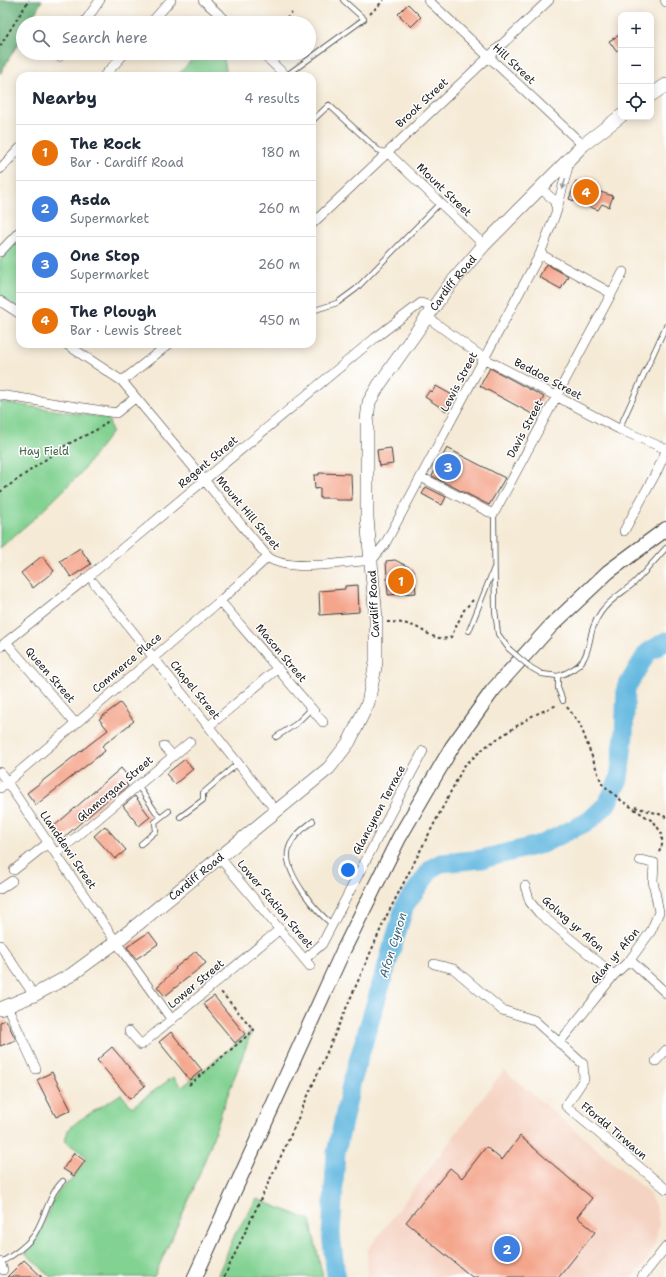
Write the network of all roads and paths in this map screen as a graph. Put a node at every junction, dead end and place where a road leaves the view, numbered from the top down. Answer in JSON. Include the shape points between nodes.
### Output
{"nodes":[{"id":1,"x":29,"y":0,"type":"edge"},
{"id":2,"x":100,"y":0,"type":"edge"},
{"id":3,"x":171,"y":0,"type":"edge"},
{"id":4,"x":203,"y":0,"type":"edge"},
{"id":5,"x":343,"y":0,"type":"edge"},
{"id":6,"x":384,"y":0,"type":"edge"},
{"id":7,"x":428,"y":0,"type":"edge"},
{"id":8,"x":549,"y":0,"type":"edge"},
{"id":9,"x":292,"y":13,"type":"dead end"},
{"id":10,"x":19,"y":16,"type":"edge"},
{"id":11,"x":89,"y":16,"type":"edge"},
{"id":12,"x":157,"y":16,"type":"edge"},
{"id":13,"x":221,"y":16,"type":"edge"},
{"id":14,"x":289,"y":16,"type":"edge"},
{"id":15,"x":364,"y":19,"type":"junction"},
{"id":16,"x":16,"y":21,"type":"edge"},
{"id":17,"x":0,"y":46,"type":"edge"},
{"id":18,"x":316,"y":54,"type":"edge"},
{"id":19,"x":488,"y":57,"type":"junction"},
{"id":20,"x":119,"y":60,"type":"edge"},
{"id":21,"x":269,"y":60,"type":"edge"},
{"id":22,"x":308,"y":60,"type":"edge"},
{"id":23,"x":108,"y":72,"type":"edge"},
{"id":24,"x":282,"y":72,"type":"edge"},
{"id":25,"x":291,"y":72,"type":"edge"},
{"id":26,"x":666,"y":85,"type":"edge"},
{"id":27,"x":654,"y":93,"type":"edge"},
{"id":28,"x":316,"y":117,"type":"edge"},
{"id":29,"x":618,"y":118,"type":"edge"},
{"id":30,"x":583,"y":145,"type":"junction"},
{"id":31,"x":16,"y":152,"type":"edge"},
{"id":32,"x":388,"y":153,"type":"junction"},
{"id":33,"x":570,"y":158,"type":"junction"},
{"id":34,"x":0,"y":169,"type":"edge"},
{"id":35,"x":540,"y":188,"type":"junction"},
{"id":36,"x":440,"y":202,"type":"junction"},
{"id":37,"x":557,"y":210,"type":"junction"},
{"id":38,"x":316,"y":220,"type":"edge"},
{"id":39,"x":16,"y":236,"type":"edge"},
{"id":40,"x":484,"y":245,"type":"junction"},
{"id":41,"x":0,"y":252,"type":"edge"},
{"id":42,"x":540,"y":254,"type":"junction"},
{"id":43,"x":623,"y":272,"type":"dead end"},
{"id":44,"x":611,"y":293,"type":"junction"},
{"id":45,"x":0,"y":301,"type":"edge"},
{"id":46,"x":316,"y":310,"type":"edge"},
{"id":47,"x":16,"y":311,"type":"edge"},
{"id":48,"x":430,"y":312,"type":"junction"},
{"id":49,"x":666,"y":326,"type":"edge"},
{"id":50,"x":72,"y":348,"type":"edge"},
{"id":51,"x":164,"y":348,"type":"edge"},
{"id":52,"x":485,"y":359,"type":"junction"},
{"id":53,"x":122,"y":382,"type":"junction"},
{"id":54,"x":0,"y":395,"type":"edge"},
{"id":55,"x":555,"y":397,"type":"junction"},
{"id":56,"x":135,"y":398,"type":"junction"},
{"id":57,"x":116,"y":413,"type":"junction"},
{"id":58,"x":619,"y":429,"type":"junction"},
{"id":59,"x":666,"y":450,"type":"edge"},
{"id":60,"x":421,"y":477,"type":"junction"},
{"id":61,"x":205,"y":480,"type":"junction"},
{"id":62,"x":0,"y":492,"type":"edge"},
{"id":63,"x":494,"y":513,"type":"junction"},
{"id":64,"x":666,"y":529,"type":"edge"},
{"id":65,"x":624,"y":531,"type":"dead end"},
{"id":66,"x":666,"y":548,"type":"edge"},
{"id":67,"x":268,"y":557,"type":"junction"},
{"id":68,"x":372,"y":560,"type":"junction"},
{"id":69,"x":495,"y":565,"type":"junction"},
{"id":70,"x":94,"y":583,"type":"dead end"},
{"id":71,"x":482,"y":597,"type":"junction"},
{"id":72,"x":220,"y":601,"type":"junction"},
{"id":73,"x":376,"y":622,"type":"junction"},
{"id":74,"x":469,"y":631,"type":"dead end"},
{"id":75,"x":3,"y":645,"type":"edge"},
{"id":76,"x":153,"y":657,"type":"junction"},
{"id":77,"x":278,"y":668,"type":"junction"},
{"id":78,"x":558,"y":676,"type":"junction"},
{"id":79,"x":563,"y":701,"type":"junction"},
{"id":80,"x":312,"y":708,"type":"junction"},
{"id":81,"x":323,"y":722,"type":"dead end"},
{"id":82,"x":75,"y":723,"type":"junction"},
{"id":83,"x":208,"y":726,"type":"junction"},
{"id":84,"x":276,"y":737,"type":"dead end"},
{"id":85,"x":190,"y":742,"type":"dead end"},
{"id":86,"x":164,"y":746,"type":"dead end"},
{"id":87,"x":423,"y":751,"type":"dead end"},
{"id":88,"x":173,"y":756,"type":"junction"},
{"id":89,"x":237,"y":764,"type":"junction"},
{"id":90,"x":0,"y":772,"type":"edge"},
{"id":91,"x":4,"y":785,"type":"edge"},
{"id":92,"x":138,"y":786,"type":"junction"},
{"id":93,"x":632,"y":807,"type":"junction"},
{"id":94,"x":169,"y":811,"type":"dead end"},
{"id":95,"x":277,"y":812,"type":"junction"},
{"id":96,"x":180,"y":817,"type":"dead end"},
{"id":97,"x":666,"y":817,"type":"edge"},
{"id":98,"x":160,"y":818,"type":"junction"},
{"id":99,"x":313,"y":821,"type":"dead end"},
{"id":100,"x":48,"y":843,"type":"junction"},
{"id":101,"x":141,"y":844,"type":"dead end"},
{"id":102,"x":56,"y":854,"type":"junction"},
{"id":103,"x":220,"y":858,"type":"junction"},
{"id":104,"x":640,"y":860,"type":"dead end"},
{"id":105,"x":654,"y":863,"type":"junction"},
{"id":106,"x":14,"y":870,"type":"dead end"},
{"id":107,"x":12,"y":881,"type":"dead end"},
{"id":108,"x":525,"y":886,"type":"dead end"},
{"id":109,"x":0,"y":889,"type":"edge"},
{"id":110,"x":332,"y":924,"type":"junction"},
{"id":111,"x":280,"y":929,"type":"junction"},
{"id":112,"x":116,"y":942,"type":"junction"},
{"id":113,"x":0,"y":945,"type":"edge"},
{"id":114,"x":630,"y":960,"type":"junction"},
{"id":115,"x":308,"y":963,"type":"joint"},
{"id":116,"x":434,"y":964,"type":"dead end"},
{"id":117,"x":614,"y":975,"type":"junction"},
{"id":118,"x":214,"y":985,"type":"junction"},
{"id":119,"x":666,"y":993,"type":"edge"},
{"id":120,"x":34,"y":996,"type":"junction"},
{"id":121,"x":3,"y":1008,"type":"edge"},
{"id":122,"x":172,"y":1020,"type":"junction"},
{"id":123,"x":130,"y":1031,"type":"dead end"},
{"id":124,"x":559,"y":1043,"type":"junction"},
{"id":125,"x":665,"y":1052,"type":"edge"},
{"id":126,"x":656,"y":1061,"type":"dead end"},
{"id":127,"x":36,"y":1069,"type":"dead end"},
{"id":128,"x":189,"y":1085,"type":"dead end"},
{"id":129,"x":63,"y":1181,"type":"dead end"},
{"id":130,"x":666,"y":1189,"type":"edge"},
{"id":131,"x":666,"y":1247,"type":"edge"},
{"id":132,"x":1,"y":1265,"type":"edge"},
{"id":133,"x":195,"y":1277,"type":"edge"},
{"id":134,"x":224,"y":1277,"type":"edge"},
{"id":135,"x":642,"y":1277,"type":"edge"}],
"edges":[{"from":1,"to":10,"type":"path"},
{"from":2,"to":11,"type":"street"},
{"from":3,"to":12,"type":"street"},
{"from":4,"to":13,"type":"street"},
{"from":5,"to":15,"type":"lane"},
{"from":6,"to":15,"type":"path"},
{"from":7,"to":19,"type":"street","name":"Hill Street"},
{"from":8,"to":19,"type":"street","name":"Brook Street"},
{"from":9,"to":14,"type":"path"},
{"from":15,"to":18,"type":"lane"},
{"from":16,"to":17,"type":"path"},
{"from":19,"to":30,"type":"street","name":"Hill Street"},
{"from":19,"to":32,"type":"street","name":"Brook Street"},
{"from":20,"to":23,"type":"street"},
{"from":21,"to":24,"type":"street"},
{"from":22,"to":25,"type":"lane"},
{"from":26,"to":27,"type":"main road"},
{"from":28,"to":32,"type":"lane","via":[[329,105],[378,150]]},
{"from":29,"to":30,"type":"main road","name":"Cardiff Road"},
{"from":30,"to":33,"type":"main road","name":"Cardiff Road"},
{"from":31,"to":34,"type":"street"},
{"from":32,"to":36,"type":"street","name":"Mount Street"},
{"from":32,"to":38,"type":"street","name":"Brook Street"},
{"from":33,"to":35,"type":"main road","name":"Cardiff Road"},
{"from":33,"to":37,"type":"street","name":"Lewis Street","one_way":true},
{"from":35,"to":37,"type":"street","via":[[554,200]]},
{"from":35,"to":40,"type":"main road","name":"Cardiff Road"},
{"from":36,"to":40,"type":"street","name":"Mount Street"},
{"from":36,"to":46,"type":"lane","via":[[356,289],[338,303]]},
{"from":37,"to":42,"type":"street","name":"Lewis Street"},
{"from":39,"to":41,"type":"street"},
{"from":40,"to":48,"type":"main road","name":"Cardiff Road","via":[[448,286]]},
{"from":42,"to":44,"type":"street"},
{"from":42,"to":52,"type":"street","name":"Lewis Street"},
{"from":43,"to":44,"type":"street","name":"Davis Street"},
{"from":44,"to":55,"type":"street","name":"Davis Street"},
{"from":45,"to":47,"type":"street"},
{"from":48,"to":52,"type":"street","name":"Beddoe Street"},
{"from":48,"to":61,"type":"street","name":"Regent Street","via":[[421,303]]},
{"from":48,"to":68,"type":"main road","name":"Cardiff Road","via":[[369,402],[368,518]]},
{"from":49,"to":58,"type":"lane"},
{"from":50,"to":53,"type":"street","name":"Mount Hill Street"},
{"from":51,"to":53,"type":"street"},
{"from":52,"to":55,"type":"street","name":"Beddoe Street"},
{"from":52,"to":60,"type":"street","name":"Lewis Street"},
{"from":53,"to":56,"type":"street","name":"Mount Hill Street"},
{"from":54,"to":57,"type":"street"},
{"from":55,"to":58,"type":"street","name":"Beddoe Street"},
{"from":55,"to":63,"type":"street","name":"Davis Street"},
{"from":56,"to":57,"type":"street"},
{"from":56,"to":61,"type":"street","name":"Mount Hill Street"},
{"from":57,"to":62,"type":"path","via":[[100,428],[66,445]]},
{"from":58,"to":59,"type":"street","name":"Beddoe Street"},
{"from":59,"to":65,"type":"street"},
{"from":60,"to":63,"type":"street"},
{"from":60,"to":68,"type":"street","name":"Lewis Street","via":[[385,544]]},
{"from":61,"to":67,"type":"street","name":"Mount Hill Street"},
{"from":61,"to":75,"type":"street","name":"Regent Street"},
{"from":63,"to":69,"type":"lane"},
{"from":64,"to":133,"type":"main road","via":[[608,572],[550,627],[493,690],[452,747],[399,838],[342,951]]},
{"from":66,"to":78,"type":"lane","via":[[635,582],[601,611],[593,627],[590,646],[584,660],[571,671]]},
{"from":67,"to":68,"type":"street","name":"Mount Hill Street","via":[[275,562],[289,564]]},
{"from":67,"to":72,"type":"street","name":"Commerce Place"},
{"from":68,"to":73,"type":"main road","name":"Cardiff Road"},
{"from":69,"to":71,"type":"lane"},
{"from":69,"to":78,"type":"lane","bridge":true,"via":[[498,634],[509,649],[530,667],[542,674]]},
{"from":70,"to":76,"type":"street","name":"Chapel Street"},
{"from":71,"to":73,"type":"path","via":[[470,602],[451,637],[445,639],[403,624]]},
{"from":71,"to":74,"type":"lane"},
{"from":72,"to":76,"type":"street","name":"Commerce Place"},
{"from":72,"to":77,"type":"street","name":"Mason Street"},
{"from":73,"to":95,"type":"main road","name":"Cardiff Road","via":[[376,662],[368,703],[349,742],[329,768]]},
{"from":75,"to":82,"type":"street","name":"Queen Street"},
{"from":76,"to":82,"type":"street","name":"Commerce Place"},
{"from":76,"to":83,"type":"street","name":"Chapel Street"},
{"from":77,"to":80,"type":"street","name":"Mason Street"},
{"from":77,"to":83,"type":"street"},
{"from":78,"to":79,"type":"lane","via":[[558,688]]},
{"from":79,"to":93,"type":"path","via":[[580,724],[602,784]]},
{"from":79,"to":134,"type":"path","via":[[532,716],[492,742],[464,766],[386,917],[289,1139]]},
{"from":80,"to":81,"type":"street","name":"Mason Street"},
{"from":80,"to":84,"type":"lane","via":[[296,724]]},
{"from":82,"to":91,"type":"street","name":"Commerce Place"},
{"from":83,"to":89,"type":"street","name":"Chapel Street"},
{"from":85,"to":88,"type":"street","name":"Glamorgan Street"},
{"from":86,"to":88,"type":"street"},
{"from":87,"to":110,"type":"street","name":"Glancynon Terrace"},
{"from":88,"to":92,"type":"street","name":"Glamorgan Street"},
{"from":89,"to":95,"type":"street","name":"Chapel Street"},
{"from":89,"to":96,"type":"lane","via":[[203,793],[203,800]]},
{"from":90,"to":91,"type":"street","name":"Llanddewi Street"},
{"from":91,"to":100,"type":"street","name":"Llanddewi Street"},
{"from":92,"to":98,"type":"lane"},
{"from":92,"to":102,"type":"street","name":"Glamorgan Street"},
{"from":93,"to":97,"type":"path"},
{"from":93,"to":105,"type":"path","via":[[654,822],[662,834],[662,845]]},
{"from":94,"to":98,"type":"lane"},
{"from":95,"to":103,"type":"main road","name":"Cardiff Road"},
{"from":98,"to":101,"type":"lane","via":[[155,822],[156,832]]},
{"from":99,"to":110,"type":"lane","via":[[292,841],[288,851],[288,862],[294,879],[325,919]]},
{"from":100,"to":102,"type":"street","name":"Llanddewi Street"},
{"from":100,"to":106,"type":"street"},
{"from":102,"to":112,"type":"street","name":"Llanddewi Street"},
{"from":103,"to":111,"type":"street","name":"Lower Station Street"},
{"from":103,"to":112,"type":"main road","name":"Cardiff Road"},
{"from":104,"to":105,"type":"street"},
{"from":105,"to":114,"type":"street","name":"Glan yr Afon","via":[[653,881],[659,912],[651,931]]},
{"from":107,"to":109,"type":"street"},
{"from":108,"to":117,"type":"street","name":"Golwg yr Afon","via":[[530,902],[539,913]]},
{"from":110,"to":115,"type":"street","name":"Glancynon Terrace"},
{"from":111,"to":115,"type":"street","name":"Lower Station Street"},
{"from":111,"to":118,"type":"street","name":"Lower Street"},
{"from":112,"to":120,"type":"main road","name":"Cardiff Road","via":[[71,975]]},
{"from":112,"to":122,"type":"street","name":"Llanddewi Street"},
{"from":113,"to":120,"type":"street"},
{"from":114,"to":117,"type":"street","name":"Glan yr Afon"},
{"from":114,"to":119,"type":"street"},
{"from":116,"to":124,"type":"street","via":[[454,969],[502,1010],[534,1020]]},
{"from":117,"to":124,"type":"street","name":"Glan yr Afon"},
{"from":118,"to":122,"type":"street","name":"Lower Street"},
{"from":118,"to":128,"type":"path","via":[[254,1030]]},
{"from":120,"to":121,"type":"main road","name":"Cardiff Road"},
{"from":121,"to":127,"type":"street"},
{"from":122,"to":123,"type":"street","name":"Lower Street","via":[[141,1045]]},
{"from":124,"to":130,"type":"street","name":"Ffordd Tirwaun","via":[[583,1064],[584,1078],[566,1106]]},
{"from":125,"to":126,"type":"street"},
{"from":129,"to":132,"type":"lane","via":[[56,1188],[33,1237],[20,1252]]},
{"from":131,"to":135,"type":"street"}]}
